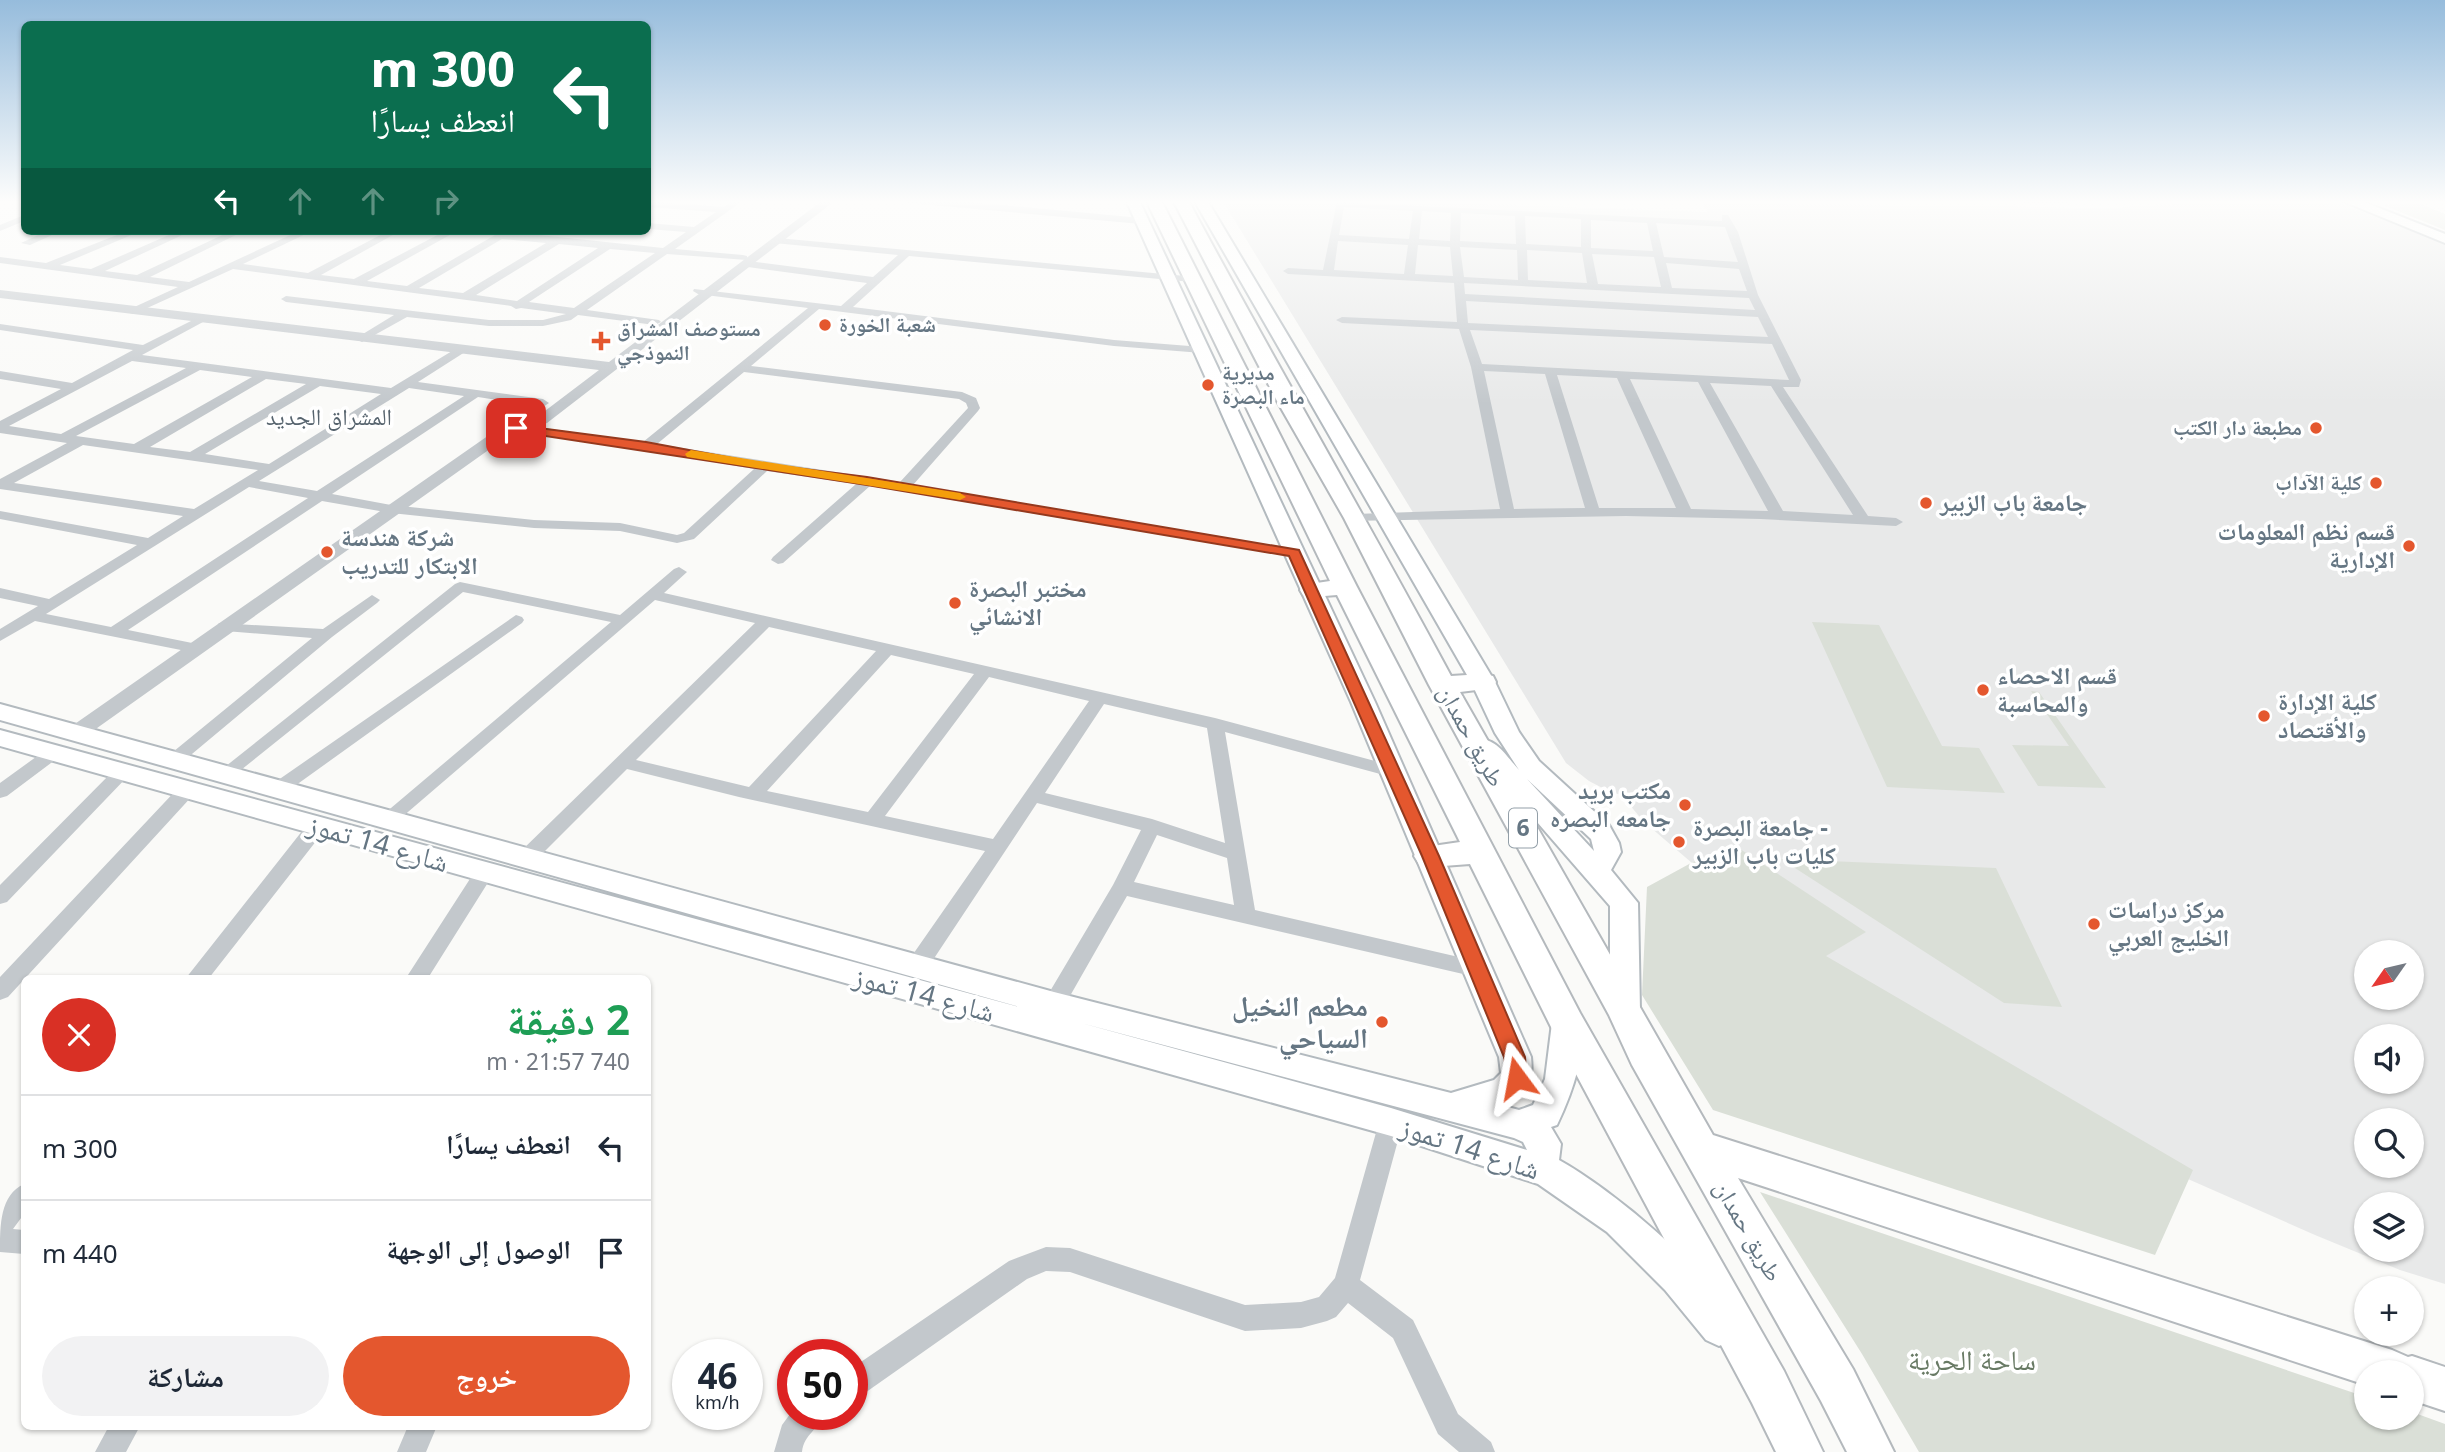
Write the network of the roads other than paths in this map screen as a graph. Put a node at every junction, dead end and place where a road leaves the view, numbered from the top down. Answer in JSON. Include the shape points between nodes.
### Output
{"nodes":[{"id":1,"x":60,"y":268,"type":"edge"},
{"id":2,"x":103,"y":268,"type":"edge"},
{"id":3,"x":161,"y":268,"type":"edge"},
{"id":4,"x":229,"y":268,"type":"edge"},
{"id":5,"x":237,"y":268,"type":"edge"},
{"id":6,"x":326,"y":268,"type":"edge"},
{"id":7,"x":383,"y":268,"type":"edge"},
{"id":8,"x":446,"y":268,"type":"edge"},
{"id":9,"x":513,"y":268,"type":"edge"},
{"id":10,"x":574,"y":268,"type":"edge"},
{"id":11,"x":641,"y":268,"type":"edge"},
{"id":12,"x":736,"y":268,"type":"edge"},
{"id":13,"x":789,"y":268,"type":"edge"},
{"id":14,"x":890,"y":268,"type":"edge"},
{"id":15,"x":1073,"y":268,"type":"edge"},
{"id":16,"x":1173,"y":268,"type":"edge"},
{"id":17,"x":1216,"y":268,"type":"edge"},
{"id":18,"x":1236,"y":268,"type":"edge"},
{"id":19,"x":1329,"y":268,"type":"edge"},
{"id":20,"x":1410,"y":268,"type":"edge"},
{"id":21,"x":1457,"y":268,"type":"edge"},
{"id":22,"x":1523,"y":268,"type":"edge"},
{"id":23,"x":1589,"y":268,"type":"edge"},
{"id":24,"x":1662,"y":268,"type":"edge"},
{"id":25,"x":1745,"y":268,"type":"edge"},
{"id":26,"x":1288,"y":271,"type":"dead end"},
{"id":27,"x":93,"y":272,"type":"junction"},
{"id":28,"x":1328,"y":273,"type":"junction"},
{"id":29,"x":141,"y":277,"type":"junction"},
{"id":30,"x":309,"y":277,"type":"junction"},
{"id":31,"x":1178,"y":277,"type":"junction"},
{"id":32,"x":1409,"y":277,"type":"junction"},
{"id":33,"x":1458,"y":279,"type":"junction"},
{"id":34,"x":876,"y":281,"type":"junction"},
{"id":35,"x":355,"y":283,"type":"junction"},
{"id":36,"x":1523,"y":283,"type":"junction"},
{"id":37,"x":190,"y":285,"type":"junction"},
{"id":38,"x":1593,"y":287,"type":"junction"},
{"id":39,"x":409,"y":289,"type":"junction"},
{"id":40,"x":1667,"y":291,"type":"junction"},
{"id":41,"x":704,"y":292,"type":"junction"},
{"id":42,"x":439,"y":293,"type":"junction"},
{"id":43,"x":0,"y":294,"type":"edge"},
{"id":44,"x":1753,"y":295,"type":"junction"},
{"id":45,"x":465,"y":297,"type":"junction"},
{"id":46,"x":1460,"y":297,"type":"junction"},
{"id":47,"x":286,"y":299,"type":"dead end"},
{"id":48,"x":519,"y":304,"type":"junction"},
{"id":49,"x":817,"y":306,"type":"junction"},
{"id":50,"x":843,"y":310,"type":"junction"},
{"id":51,"x":134,"y":311,"type":"junction"},
{"id":52,"x":576,"y":311,"type":"junction"},
{"id":53,"x":404,"y":314,"type":"junction"},
{"id":54,"x":1762,"y":314,"type":"junction"},
{"id":55,"x":200,"y":320,"type":"junction"},
{"id":56,"x":1342,"y":320,"type":"dead end"},
{"id":57,"x":655,"y":322,"type":"junction"},
{"id":58,"x":489,"y":323,"type":"junction"},
{"id":59,"x":1463,"y":324,"type":"junction"},
{"id":60,"x":0,"y":327,"type":"edge"},
{"id":61,"x":362,"y":339,"type":"junction"},
{"id":62,"x":1775,"y":341,"type":"junction"},
{"id":63,"x":147,"y":348,"type":"junction"},
{"id":64,"x":461,"y":350,"type":"junction"},
{"id":65,"x":1202,"y":350,"type":"junction"},
{"id":66,"x":131,"y":357,"type":"junction"},
{"id":67,"x":594,"y":365,"type":"junction"},
{"id":68,"x":198,"y":366,"type":"junction"},
{"id":69,"x":1477,"y":366,"type":"junction"},
{"id":70,"x":612,"y":367,"type":"junction"},
{"id":71,"x":742,"y":368,"type":"junction"},
{"id":72,"x":1550,"y":370,"type":"junction"},
{"id":73,"x":0,"y":375,"type":"edge"},
{"id":74,"x":264,"y":375,"type":"junction"},
{"id":75,"x":1622,"y":375,"type":"junction"},
{"id":76,"x":1703,"y":381,"type":"junction"},
{"id":77,"x":318,"y":382,"type":"junction"},
{"id":78,"x":408,"y":384,"type":"junction"},
{"id":79,"x":1776,"y":385,"type":"junction"},
{"id":80,"x":74,"y":387,"type":"junction"},
{"id":81,"x":394,"y":393,"type":"junction"},
{"id":82,"x":476,"y":393,"type":"junction"},
{"id":83,"x":1287,"y":401,"type":"junction"},
{"id":84,"x":543,"y":403,"type":"junction"},
{"id":85,"x":1255,"y":404,"type":"junction"},
{"id":86,"x":0,"y":428,"type":"edge"},
{"id":87,"x":516,"y":428,"type":"junction"},
{"id":88,"x":63,"y":438,"type":"junction"},
{"id":89,"x":80,"y":441,"type":"junction"},
{"id":90,"x":646,"y":446,"type":"junction"},
{"id":91,"x":136,"y":449,"type":"junction"},
{"id":92,"x":191,"y":457,"type":"junction"},
{"id":93,"x":764,"y":467,"type":"junction"},
{"id":94,"x":271,"y":468,"type":"junction"},
{"id":95,"x":867,"y":481,"type":"junction"},
{"id":96,"x":248,"y":483,"type":"junction"},
{"id":97,"x":0,"y":485,"type":"edge"},
{"id":98,"x":902,"y":487,"type":"junction"},
{"id":99,"x":319,"y":497,"type":"junction"},
{"id":100,"x":391,"y":509,"type":"junction"},
{"id":101,"x":1507,"y":511,"type":"junction"},
{"id":102,"x":1593,"y":511,"type":"junction"},
{"id":103,"x":1686,"y":513,"type":"junction"},
{"id":104,"x":0,"y":514,"type":"edge"},
{"id":105,"x":198,"y":514,"type":"junction"},
{"id":106,"x":1779,"y":517,"type":"junction"},
{"id":107,"x":1369,"y":518,"type":"junction"},
{"id":108,"x":1863,"y":519,"type":"junction"},
{"id":109,"x":1896,"y":522,"type":"dead end"},
{"id":110,"x":150,"y":543,"type":"junction"},
{"id":111,"x":1294,"y":553,"type":"junction"},
{"id":112,"x":778,"y":560,"type":"dead end"},
{"id":113,"x":679,"y":572,"type":"dead end"},
{"id":114,"x":1345,"y":587,"type":"junction"},
{"id":115,"x":1312,"y":590,"type":"junction"},
{"id":116,"x":0,"y":593,"type":"edge"},
{"id":117,"x":652,"y":595,"type":"junction"},
{"id":118,"x":372,"y":600,"type":"dead end"},
{"id":119,"x":52,"y":604,"type":"junction"},
{"id":120,"x":32,"y":616,"type":"junction"},
{"id":121,"x":516,"y":620,"type":"dead end"},
{"id":122,"x":623,"y":620,"type":"junction"},
{"id":123,"x":766,"y":621,"type":"junction"},
{"id":124,"x":225,"y":626,"type":"junction"},
{"id":125,"x":114,"y":632,"type":"junction"},
{"id":126,"x":326,"y":634,"type":"junction"},
{"id":127,"x":0,"y":636,"type":"edge"},
{"id":128,"x":196,"y":648,"type":"junction"},
{"id":129,"x":887,"y":649,"type":"junction"},
{"id":130,"x":985,"y":671,"type":"junction"},
{"id":131,"x":1483,"y":682,"type":"junction"},
{"id":132,"x":1442,"y":685,"type":"junction"},
{"id":133,"x":1100,"y":698,"type":"junction"},
{"id":134,"x":0,"y":712,"type":"edge"},
{"id":135,"x":1215,"y":724,"type":"junction"},
{"id":136,"x":1466,"y":728,"type":"junction"},
{"id":137,"x":76,"y":733,"type":"junction"},
{"id":138,"x":0,"y":738,"type":"edge"},
{"id":139,"x":53,"y":753,"type":"junction"},
{"id":140,"x":174,"y":760,"type":"junction"},
{"id":141,"x":622,"y":762,"type":"junction"},
{"id":142,"x":123,"y":771,"type":"junction"},
{"id":143,"x":1395,"y":772,"type":"junction"},
{"id":144,"x":225,"y":774,"type":"junction"},
{"id":145,"x":278,"y":789,"type":"junction"},
{"id":146,"x":187,"y":790,"type":"junction"},
{"id":147,"x":0,"y":792,"type":"edge"},
{"id":148,"x":753,"y":794,"type":"junction"},
{"id":149,"x":1032,"y":796,"type":"junction"},
{"id":150,"x":387,"y":819,"type":"junction"},
{"id":151,"x":872,"y":820,"type":"junction"},
{"id":152,"x":317,"y":826,"type":"junction"},
{"id":153,"x":1152,"y":826,"type":"junction"},
{"id":154,"x":998,"y":847,"type":"junction"},
{"id":155,"x":1479,"y":852,"type":"junction"},
{"id":156,"x":1237,"y":854,"type":"junction"},
{"id":157,"x":1430,"y":856,"type":"junction"},
{"id":158,"x":526,"y":858,"type":"junction"},
{"id":159,"x":1594,"y":869,"type":"junction"},
{"id":160,"x":484,"y":873,"type":"junction"},
{"id":161,"x":1122,"y":887,"type":"junction"},
{"id":162,"x":0,"y":897,"type":"edge"},
{"id":163,"x":1246,"y":916,"type":"junction"},
{"id":164,"x":917,"y":966,"type":"junction"},
{"id":165,"x":1476,"y":969,"type":"junction"},
{"id":166,"x":199,"y":975,"type":"edge"},
{"id":167,"x":419,"y":975,"type":"edge"},
{"id":168,"x":0,"y":990,"type":"edge"},
{"id":169,"x":1054,"y":1004,"type":"junction"},
{"id":170,"x":1625,"y":1012,"type":"junction"},
{"id":171,"x":1567,"y":1023,"type":"junction"},
{"id":172,"x":1452,"y":1107,"type":"junction"},
{"id":173,"x":1391,"y":1122,"type":"junction"},
{"id":174,"x":1520,"y":1125,"type":"junction"},
{"id":175,"x":1699,"y":1148,"type":"junction"},
{"id":176,"x":1532,"y":1167,"type":"junction"},
{"id":177,"x":21,"y":1199,"type":"edge"},
{"id":178,"x":0,"y":1226,"type":"edge"},
{"id":179,"x":0,"y":1240,"type":"edge"},
{"id":180,"x":21,"y":1242,"type":"edge"},
{"id":181,"x":1346,"y":1285,"type":"junction"},
{"id":182,"x":2355,"y":1360,"type":"edge"},
{"id":183,"x":868,"y":1374,"type":"edge"},
{"id":184,"x":2424,"y":1382,"type":"edge"},
{"id":185,"x":1837,"y":1385,"type":"junction"},
{"id":186,"x":1768,"y":1387,"type":"junction"},
{"id":187,"x":2445,"y":1390,"type":"edge"},
{"id":188,"x":124,"y":1430,"type":"edge"},
{"id":189,"x":421,"y":1430,"type":"edge"},
{"id":190,"x":794,"y":1430,"type":"edge"},
{"id":191,"x":1800,"y":1451,"type":"edge"},
{"id":192,"x":110,"y":1452,"type":"edge"},
{"id":193,"x":411,"y":1452,"type":"edge"},
{"id":194,"x":788,"y":1452,"type":"edge"},
{"id":195,"x":1482,"y":1452,"type":"edge"},
{"id":196,"x":1871,"y":1452,"type":"edge"},
{"id":197,"x":1881,"y":1452,"type":"edge"}],
"edges":[{"from":1,"to":27,"type":"street"},
{"from":2,"to":27,"type":"street"},
{"from":3,"to":29,"type":"street"},
{"from":4,"to":37,"type":"street"},
{"from":5,"to":30,"type":"street"},
{"from":6,"to":30,"type":"street"},
{"from":7,"to":35,"type":"street"},
{"from":8,"to":39,"type":"street"},
{"from":9,"to":45,"type":"street"},
{"from":10,"to":48,"type":"street"},
{"from":11,"to":52,"type":"street"},
{"from":12,"to":41,"type":"street"},
{"from":13,"to":34,"type":"street"},
{"from":14,"to":34,"type":"street"},
{"from":15,"to":31,"type":"street"},
{"from":16,"to":31,"type":"highway","name":"طريق حمدان","number":"6"},
{"from":17,"to":83,"type":"highway","name":"طريق حمدان","number":"6"},
{"from":18,"to":107,"type":"main road"},
{"from":19,"to":28,"type":"street"},
{"from":20,"to":32,"type":"street"},
{"from":21,"to":33,"type":"street"},
{"from":22,"to":36,"type":"street"},
{"from":23,"to":38,"type":"street"},
{"from":24,"to":40,"type":"street"},
{"from":25,"to":44,"type":"street"},
{"from":26,"to":28,"type":"street"},
{"from":27,"to":29,"type":"street"},
{"from":28,"to":32,"type":"street"},
{"from":29,"to":37,"type":"street"},
{"from":30,"to":35,"type":"street"},
{"from":31,"to":65,"type":"main road"},
{"from":31,"to":85,"type":"highway","name":"طريق حمدان","number":"6"},
{"from":32,"to":33,"type":"street"},
{"from":33,"to":36,"type":"street"},
{"from":33,"to":46,"type":"street"},
{"from":34,"to":50,"type":"street"},
{"from":35,"to":39,"type":"street"},
{"from":36,"to":38,"type":"street"},
{"from":37,"to":51,"type":"street"},
{"from":38,"to":40,"type":"street"},
{"from":39,"to":42,"type":"street"},
{"from":40,"to":44,"type":"street"},
{"from":41,"to":49,"type":"street"},
{"from":41,"to":57,"type":"street"},
{"from":41,"to":70,"type":"street"},
{"from":42,"to":45,"type":"street"},
{"from":42,"to":53,"type":"street"},
{"from":43,"to":51,"type":"street"},
{"from":44,"to":54,"type":"street"},
{"from":45,"to":48,"type":"street"},
{"from":46,"to":54,"type":"street"},
{"from":46,"to":59,"type":"street"},
{"from":47,"to":53,"type":"street"},
{"from":48,"to":52,"type":"street"},
{"from":48,"to":58,"type":"street"},
{"from":49,"to":50,"type":"street"},
{"from":49,"to":71,"type":"street"},
{"from":50,"to":65,"type":"street"},
{"from":51,"to":55,"type":"street"},
{"from":52,"to":57,"type":"street"},
{"from":52,"to":58,"type":"street","via":[[567,318],[543,323]]},
{"from":53,"to":58,"type":"street"},
{"from":53,"to":61,"type":"street"},
{"from":54,"to":62,"type":"street"},
{"from":55,"to":61,"type":"street"},
{"from":55,"to":63,"type":"street"},
{"from":56,"to":59,"type":"street"},
{"from":57,"to":67,"type":"street"},
{"from":59,"to":62,"type":"street"},
{"from":59,"to":69,"type":"street"},
{"from":60,"to":63,"type":"street"},
{"from":61,"to":64,"type":"street"},
{"from":62,"to":79,"type":"street","via":[[1796,380],[1795,384]]},
{"from":63,"to":66,"type":"street"},
{"from":64,"to":67,"type":"street"},
{"from":64,"to":78,"type":"street"},
{"from":65,"to":111,"type":"main road"},
{"from":66,"to":68,"type":"street"},
{"from":66,"to":80,"type":"street"},
{"from":67,"to":70,"type":"street"},
{"from":67,"to":84,"type":"street"},
{"from":68,"to":74,"type":"street"},
{"from":68,"to":88,"type":"street"},
{"from":69,"to":72,"type":"street"},
{"from":69,"to":101,"type":"street"},
{"from":70,"to":87,"type":"street","via":[[542,420]]},
{"from":71,"to":90,"type":"street"},
{"from":71,"to":98,"type":"street","via":[[962,396],[972,401],[974,408]]},
{"from":72,"to":75,"type":"street"},
{"from":72,"to":102,"type":"street"},
{"from":73,"to":80,"type":"street"},
{"from":74,"to":77,"type":"street"},
{"from":74,"to":91,"type":"street"},
{"from":75,"to":76,"type":"street"},
{"from":75,"to":103,"type":"street"},
{"from":76,"to":79,"type":"street"},
{"from":76,"to":106,"type":"street"},
{"from":77,"to":81,"type":"street"},
{"from":77,"to":92,"type":"street"},
{"from":78,"to":81,"type":"street"},
{"from":78,"to":82,"type":"street"},
{"from":79,"to":108,"type":"street"},
{"from":80,"to":86,"type":"street"},
{"from":81,"to":94,"type":"street"},
{"from":82,"to":84,"type":"street"},
{"from":82,"to":99,"type":"street"},
{"from":83,"to":85,"type":"highway"},
{"from":83,"to":107,"type":"highway","name":"طريق حمدان","number":"6"},
{"from":84,"to":87,"type":"street"},
{"from":85,"to":114,"type":"highway","name":"طريق حمدان","number":"6"},
{"from":86,"to":88,"type":"street"},
{"from":87,"to":90,"type":"street"},
{"from":87,"to":100,"type":"street"},
{"from":88,"to":89,"type":"street"},
{"from":89,"to":91,"type":"street"},
{"from":89,"to":97,"type":"street"},
{"from":90,"to":93,"type":"street"},
{"from":91,"to":92,"type":"street"},
{"from":92,"to":94,"type":"street"},
{"from":93,"to":95,"type":"street"},
{"from":93,"to":100,"type":"street","via":[[689,536],[677,539],[620,527],[534,524]]},
{"from":94,"to":96,"type":"street"},
{"from":95,"to":98,"type":"street"},
{"from":95,"to":112,"type":"street"},
{"from":96,"to":99,"type":"street"},
{"from":96,"to":105,"type":"street"},
{"from":97,"to":105,"type":"street"},
{"from":98,"to":111,"type":"street"},
{"from":99,"to":100,"type":"street"},
{"from":99,"to":125,"type":"street"},
{"from":100,"to":124,"type":"street"},
{"from":101,"to":102,"type":"street"},
{"from":101,"to":107,"type":"street"},
{"from":102,"to":103,"type":"street"},
{"from":103,"to":106,"type":"street"},
{"from":104,"to":110,"type":"street"},
{"from":105,"to":110,"type":"street"},
{"from":106,"to":108,"type":"street"},
{"from":107,"to":131,"type":"main road"},
{"from":107,"to":132,"type":"highway","name":"طريق حمدان","number":"6"},
{"from":108,"to":109,"type":"street"},
{"from":110,"to":119,"type":"street"},
{"from":111,"to":115,"type":"main road"},
{"from":113,"to":117,"type":"street"},
{"from":114,"to":115,"type":"highway"},
{"from":114,"to":155,"type":"highway","name":"طريق حمدان","number":"6"},
{"from":115,"to":143,"type":"main road"},
{"from":116,"to":119,"type":"street"},
{"from":117,"to":122,"type":"street"},
{"from":117,"to":123,"type":"street"},
{"from":118,"to":126,"type":"street"},
{"from":119,"to":120,"type":"street"},
{"from":120,"to":125,"type":"street"},
{"from":120,"to":127,"type":"street"},
{"from":121,"to":145,"type":"street"},
{"from":122,"to":144,"type":"street","via":[[460,587]]},
{"from":122,"to":150,"type":"street"},
{"from":123,"to":129,"type":"street"},
{"from":123,"to":141,"type":"street"},
{"from":124,"to":126,"type":"street"},
{"from":124,"to":128,"type":"street"},
{"from":125,"to":128,"type":"street"},
{"from":126,"to":140,"type":"street"},
{"from":128,"to":137,"type":"street"},
{"from":129,"to":130,"type":"street"},
{"from":129,"to":148,"type":"street"},
{"from":130,"to":133,"type":"street"},
{"from":130,"to":151,"type":"street"},
{"from":131,"to":132,"type":"highway"},
{"from":131,"to":159,"type":"main road","via":[[1507,733],[1530,767],[1607,842],[1607,857]]},
{"from":132,"to":136,"type":"highway","name":"طريق حمدان","number":"6"},
{"from":133,"to":135,"type":"street"},
{"from":133,"to":149,"type":"street"},
{"from":134,"to":137,"type":"main road","name":"شارع 14 تموز"},
{"from":135,"to":143,"type":"street"},
{"from":135,"to":156,"type":"street"},
{"from":136,"to":159,"type":"main road"},
{"from":136,"to":170,"type":"highway","name":"طريق حمدان","number":"6"},
{"from":137,"to":140,"type":"main road","name":"شارع 14 تموز"},
{"from":138,"to":139,"type":"main road","name":"شارع 14 تموز"},
{"from":139,"to":142,"type":"main road","name":"شارع 14 تموز"},
{"from":139,"to":147,"type":"street"},
{"from":140,"to":144,"type":"main road","name":"شارع 14 تموز"},
{"from":141,"to":148,"type":"street"},
{"from":141,"to":158,"type":"street"},
{"from":142,"to":146,"type":"main road","name":"شارع 14 تموز"},
{"from":142,"to":162,"type":"street"},
{"from":143,"to":157,"type":"main road"},
{"from":144,"to":145,"type":"main road","name":"شارع 14 تموز"},
{"from":145,"to":150,"type":"main road","name":"شارع 14 تموز"},
{"from":146,"to":152,"type":"main road","name":"شارع 14 تموز"},
{"from":146,"to":168,"type":"street"},
{"from":148,"to":151,"type":"street"},
{"from":149,"to":153,"type":"street"},
{"from":149,"to":154,"type":"street"},
{"from":150,"to":158,"type":"main road","name":"شارع 14 تموز"},
{"from":151,"to":154,"type":"street"},
{"from":152,"to":160,"type":"main road","name":"شارع 14 تموز"},
{"from":152,"to":166,"type":"street"},
{"from":153,"to":156,"type":"street"},
{"from":153,"to":161,"type":"street"},
{"from":154,"to":164,"type":"street"},
{"from":155,"to":157,"type":"highway"},
{"from":155,"to":171,"type":"highway","name":"طريق حمدان","number":"6"},
{"from":156,"to":163,"type":"street"},
{"from":157,"to":165,"type":"main road"},
{"from":158,"to":164,"type":"main road","name":"شارع 14 تموز"},
{"from":159,"to":170,"type":"main road","via":[[1624,903]]},
{"from":160,"to":167,"type":"street"},
{"from":160,"to":173,"type":"main road","name":"شارع 14 تموز"},
{"from":161,"to":163,"type":"street"},
{"from":161,"to":169,"type":"street"},
{"from":163,"to":165,"type":"street"},
{"from":164,"to":169,"type":"main road","name":"شارع 14 تموز"},
{"from":165,"to":172,"type":"main road","via":[[1515,1057],[1517,1078],[1505,1090]]},
{"from":169,"to":172,"type":"main road","name":"شارع 14 تموز"},
{"from":170,"to":175,"type":"highway","name":"طريق حمدان","number":"6"},
{"from":171,"to":174,"type":"main road","name":"شارع 14 تموز","via":[[1561,1079],[1545,1115]]},
{"from":171,"to":186,"type":"highway","name":"طريق حمدان","number":"6"},
{"from":172,"to":174,"type":"main road","name":"شارع 14 تموز"},
{"from":173,"to":176,"type":"main road","name":"شارع 14 تموز"},
{"from":173,"to":181,"type":"street"},
{"from":174,"to":176,"type":"main road","via":[[1535,1132],[1544,1144],[1543,1158]]},
{"from":175,"to":182,"type":"highway"},
{"from":175,"to":185,"type":"highway","name":"طريق حمدان","number":"6"},
{"from":176,"to":186,"type":"main road","name":"شارع 14 تموز","via":[[1549,1172],[1619,1220],[1678,1278]]},
{"from":177,"to":178,"type":"street"},
{"from":179,"to":180,"type":"street"},
{"from":181,"to":183,"type":"street","via":[[1328,1308],[1301,1315],[1245,1318],[1070,1260],[1046,1259],[1018,1270]]},
{"from":181,"to":195,"type":"street","via":[[1404,1329],[1448,1424]]},
{"from":184,"to":187,"type":"highway"},
{"from":185,"to":196,"type":"highway","name":"طريق حمدان","number":"6"},
{"from":185,"to":197,"type":"highway"},
{"from":186,"to":191,"type":"highway","name":"طريق حمدان","number":"6"},
{"from":188,"to":192,"type":"street"},
{"from":189,"to":193,"type":"street"},
{"from":190,"to":194,"type":"street"}]}
